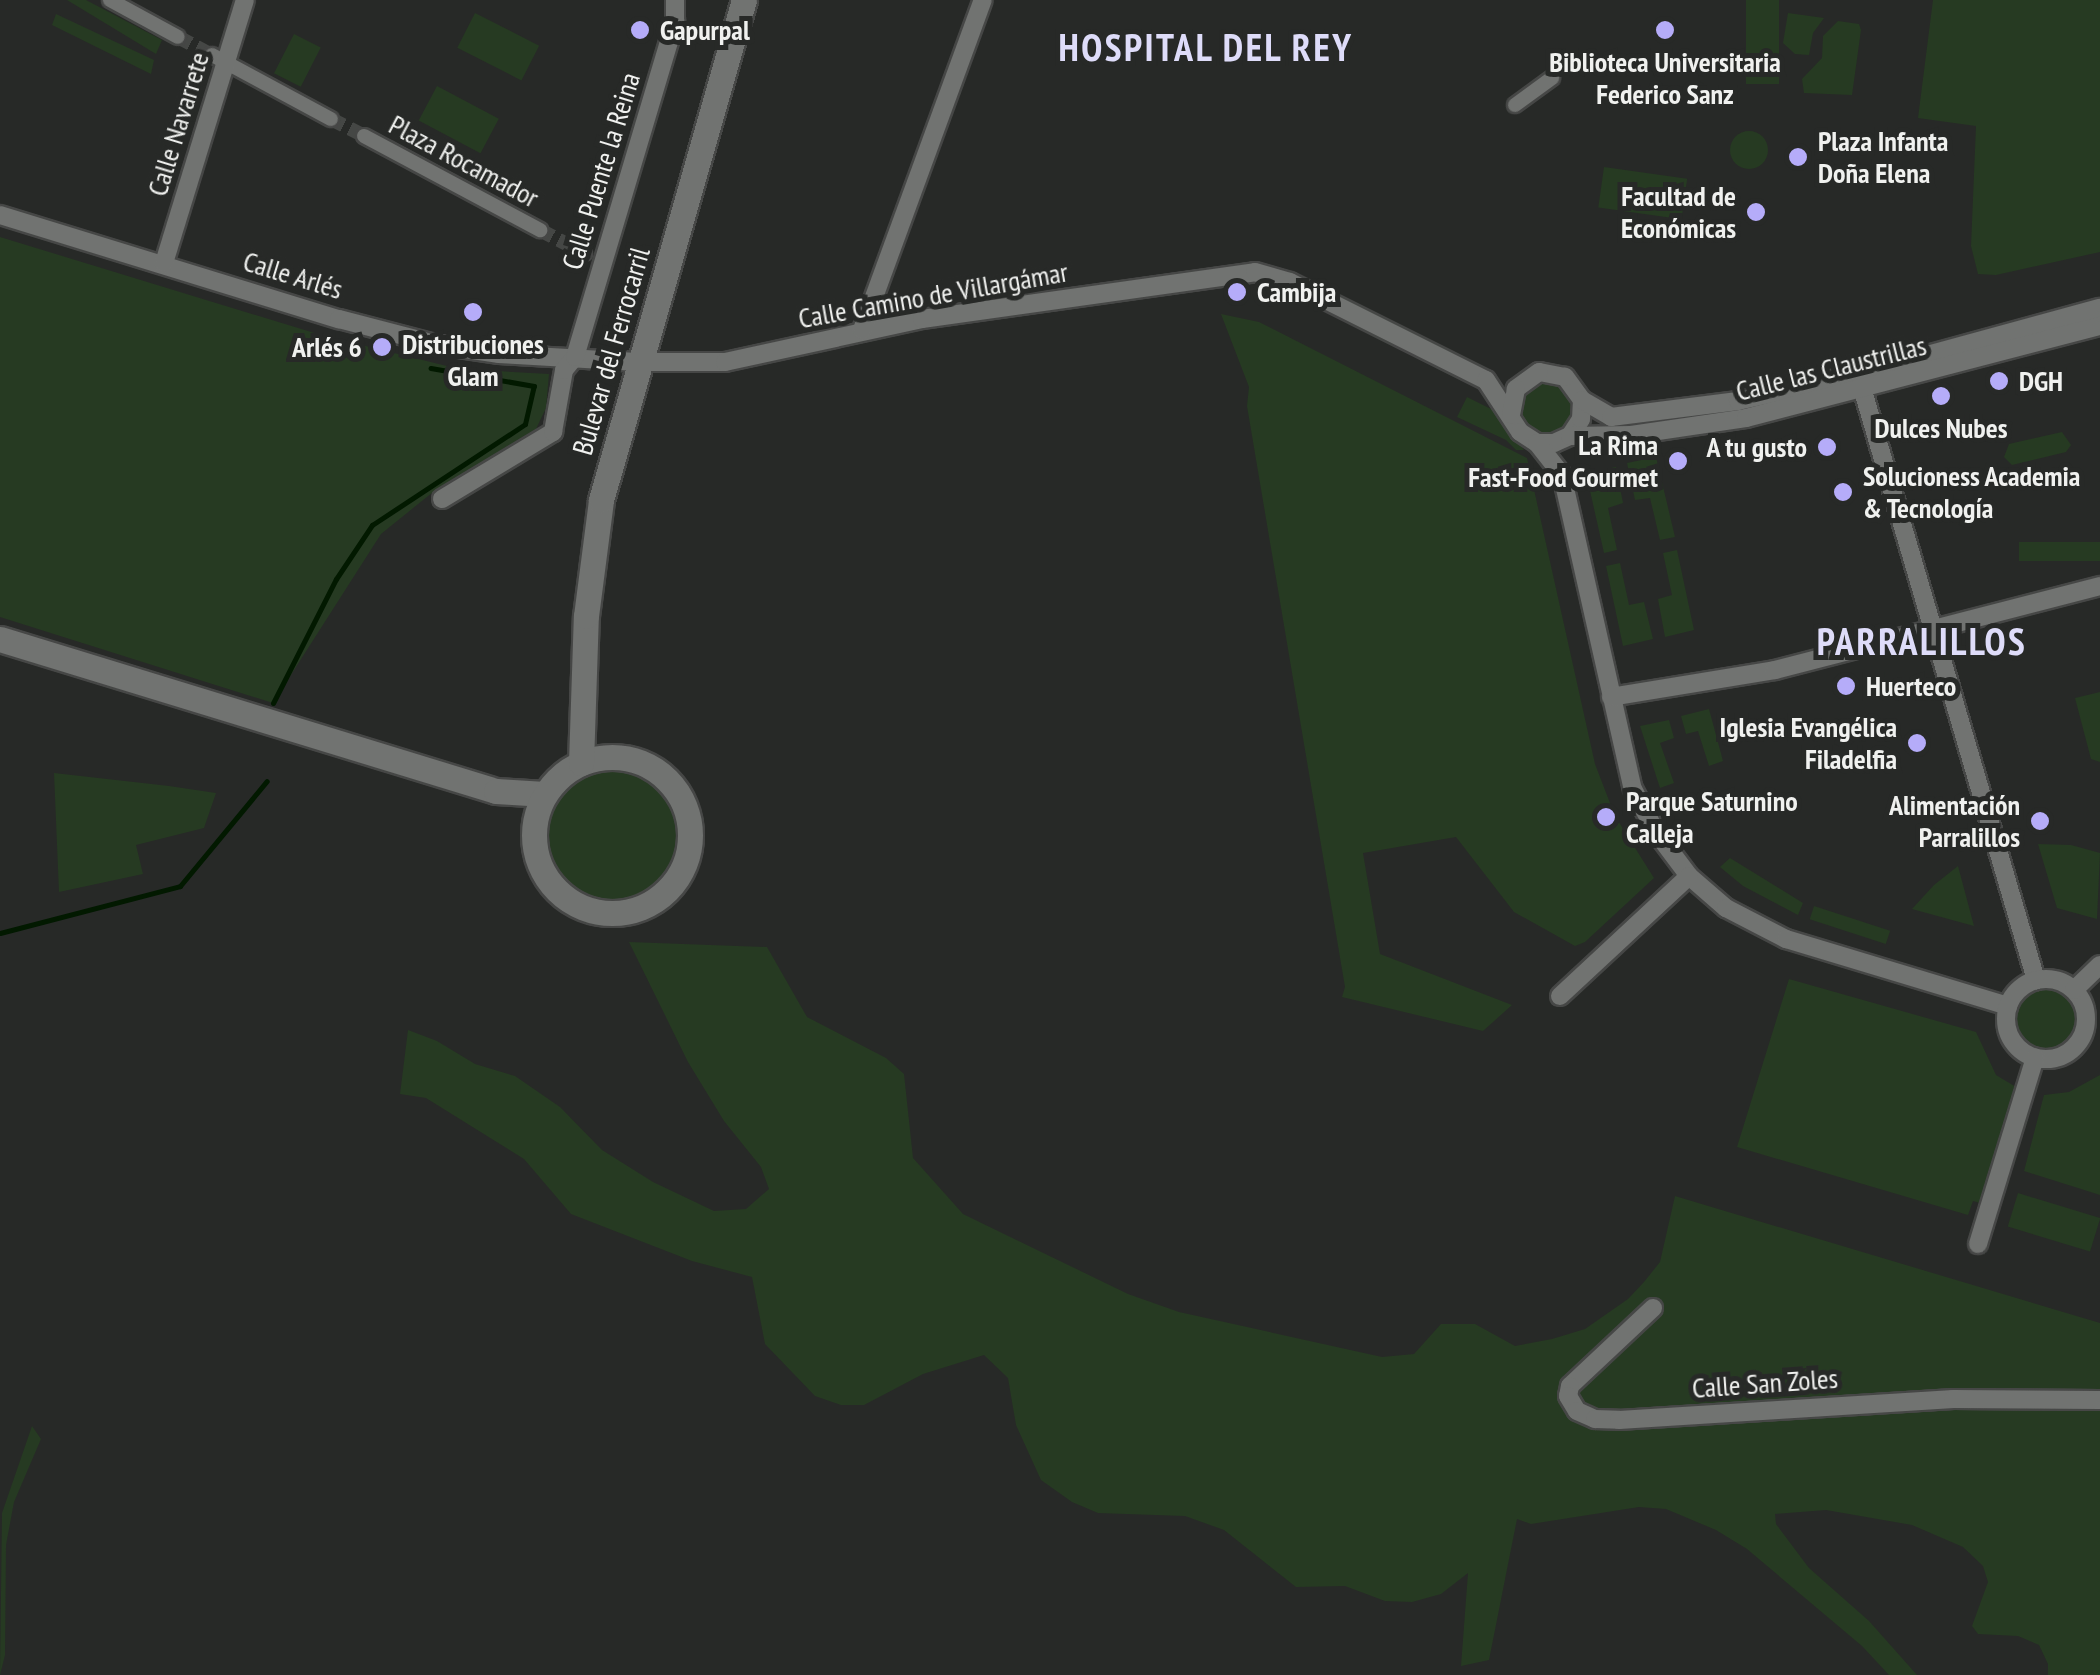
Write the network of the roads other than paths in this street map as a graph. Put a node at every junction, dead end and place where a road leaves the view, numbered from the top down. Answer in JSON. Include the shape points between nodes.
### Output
{"nodes":[{"id":1,"x":110,"y":0,"type":"edge"},
{"id":2,"x":245,"y":0,"type":"edge"},
{"id":3,"x":675,"y":0,"type":"edge"},
{"id":4,"x":744,"y":0,"type":"edge"},
{"id":5,"x":983,"y":0,"type":"edge"},
{"id":6,"x":178,"y":36,"type":"tunnel mouth"},
{"id":7,"x":219,"y":59,"type":"junction"},
{"id":8,"x":1552,"y":78,"type":"dead end"},
{"id":9,"x":1515,"y":105,"type":"dead end"},
{"id":10,"x":330,"y":119,"type":"tunnel mouth"},
{"id":11,"x":364,"y":136,"type":"tunnel mouth"},
{"id":12,"x":0,"y":215,"type":"edge"},
{"id":13,"x":540,"y":230,"type":"tunnel mouth"},
{"id":14,"x":164,"y":263,"type":"junction"},
{"id":15,"x":2100,"y":308,"type":"edge"},
{"id":16,"x":2100,"y":326,"type":"edge"},
{"id":17,"x":862,"y":330,"type":"junction"},
{"id":18,"x":575,"y":357,"type":"junction"},
{"id":19,"x":638,"y":362,"type":"junction"},
{"id":20,"x":1486,"y":380,"type":"junction"},
{"id":21,"x":1522,"y":382,"type":"junction"},
{"id":22,"x":1860,"y":382,"type":"junction"},
{"id":23,"x":1582,"y":400,"type":"junction"},
{"id":24,"x":1511,"y":415,"type":"junction"},
{"id":25,"x":1569,"y":437,"type":"junction"},
{"id":26,"x":1537,"y":443,"type":"junction"},
{"id":27,"x":1562,"y":475,"type":"junction"},
{"id":28,"x":442,"y":499,"type":"dead end"},
{"id":29,"x":2100,"y":586,"type":"edge"},
{"id":30,"x":1933,"y":630,"type":"junction"},
{"id":31,"x":0,"y":639,"type":"edge"},
{"id":32,"x":1611,"y":697,"type":"junction"},
{"id":33,"x":590,"y":760,"type":"junction"},
{"id":34,"x":496,"y":791,"type":"junction"},
{"id":35,"x":545,"y":794,"type":"junction"},
{"id":36,"x":535,"y":819,"type":"junction"},
{"id":37,"x":1689,"y":876,"type":"junction"},
{"id":38,"x":2100,"y":965,"type":"edge"},
{"id":39,"x":2036,"y":980,"type":"junction"},
{"id":40,"x":2074,"y":990,"type":"junction"},
{"id":41,"x":1560,"y":996,"type":"dead end"},
{"id":42,"x":2008,"y":1006,"type":"junction"},
{"id":43,"x":2092,"y":1034,"type":"edge"},
{"id":44,"x":2036,"y":1058,"type":"junction"},
{"id":45,"x":1978,"y":1244,"type":"dead end"},
{"id":46,"x":1653,"y":1308,"type":"dead end"},
{"id":47,"x":2100,"y":1400,"type":"edge"}],
"edges":[{"from":1,"to":6,"type":"street"},
{"from":2,"to":7,"type":"street","name":"Calle Navarrete"},
{"from":3,"to":18,"type":"street","name":"Calle Puente la Reina","via":[[675,21]]},
{"from":4,"to":19,"type":"main road","name":"Bulevar del Ferrocarril"},
{"from":5,"to":17,"type":"street"},
{"from":7,"to":10,"type":"street"},
{"from":7,"to":14,"type":"street","name":"Calle Navarrete"},
{"from":8,"to":9,"type":"street"},
{"from":11,"to":13,"type":"street","name":"Plaza Rocamador"},
{"from":12,"to":14,"type":"street","name":"Calle Arlés"},
{"from":14,"to":18,"type":"street","name":"Calle Arlés","via":[[439,345]]},
{"from":15,"to":22,"type":"street","name":"Calle las Claustrillas","via":[[1948,349]]},
{"from":16,"to":22,"type":"street","name":"Calle las Claustrillas"},
{"from":17,"to":19,"type":"street","name":"Calle Camino de Villargámar","via":[[725,362]]},
{"from":17,"to":20,"type":"street","name":"Calle Camino de Villargámar","via":[[1255,272],[1290,282]]},
{"from":18,"to":19,"type":"street","name":"Calle Camino de Villargámar"},
{"from":18,"to":28,"type":"street","via":[[564,370],[552,432]]},
{"from":19,"to":33,"type":"main road","name":"Bulevar del Ferrocarril","via":[[597,526],[586,616],[583,727]]},
{"from":20,"to":21,"type":"street","name":"Calle Camino de Villargámar"},
{"from":20,"to":24,"type":"street","name":"Calle Camino de Villargámar"},
{"from":21,"to":23,"type":"street","via":[[1539,372],[1558,373]]},
{"from":21,"to":24,"type":"street"},
{"from":22,"to":23,"type":"street","name":"Calle las Claustrillas","via":[[1629,416],[1604,415]]},
{"from":22,"to":25,"type":"street","name":"Calle las Claustrillas","via":[[1693,427]]},
{"from":22,"to":30,"type":"street"},
{"from":23,"to":25,"type":"street","via":[[1581,420]]},
{"from":24,"to":26,"type":"street"},
{"from":25,"to":26,"type":"street"},
{"from":25,"to":27,"type":"street"},
{"from":26,"to":27,"type":"street"},
{"from":27,"to":32,"type":"street"},
{"from":29,"to":30,"type":"street"},
{"from":30,"to":32,"type":"street","via":[[1775,670]]},
{"from":30,"to":39,"type":"street"},
{"from":31,"to":34,"type":"main road"},
{"from":32,"to":37,"type":"street","via":[[1633,789]]},
{"from":33,"to":35,"type":"main road"},
{"from":33,"to":36,"type":"main road","via":[[642,762],[668,781],[686,808],[689,855],[663,896],[618,914],[571,903],[540,867]]},
{"from":34,"to":35,"type":"main road"},
{"from":34,"to":36,"type":"main road"},
{"from":35,"to":36,"type":"main road"},
{"from":37,"to":41,"type":"street"},
{"from":37,"to":42,"type":"street","via":[[1726,908],[1786,940]]},
{"from":38,"to":40,"type":"street"},
{"from":39,"to":40,"type":"street","via":[[2052,979]]},
{"from":39,"to":42,"type":"street"},
{"from":40,"to":43,"type":"street"},
{"from":42,"to":44,"type":"street","via":[[2011,1038]]},
{"from":43,"to":44,"type":"street","via":[[2066,1054]]},
{"from":44,"to":45,"type":"street"},
{"from":46,"to":47,"type":"street","name":"Calle San Zoles","via":[[1570,1386],[1571,1404],[1586,1416],[1619,1420],[2011,1397]]}]}
